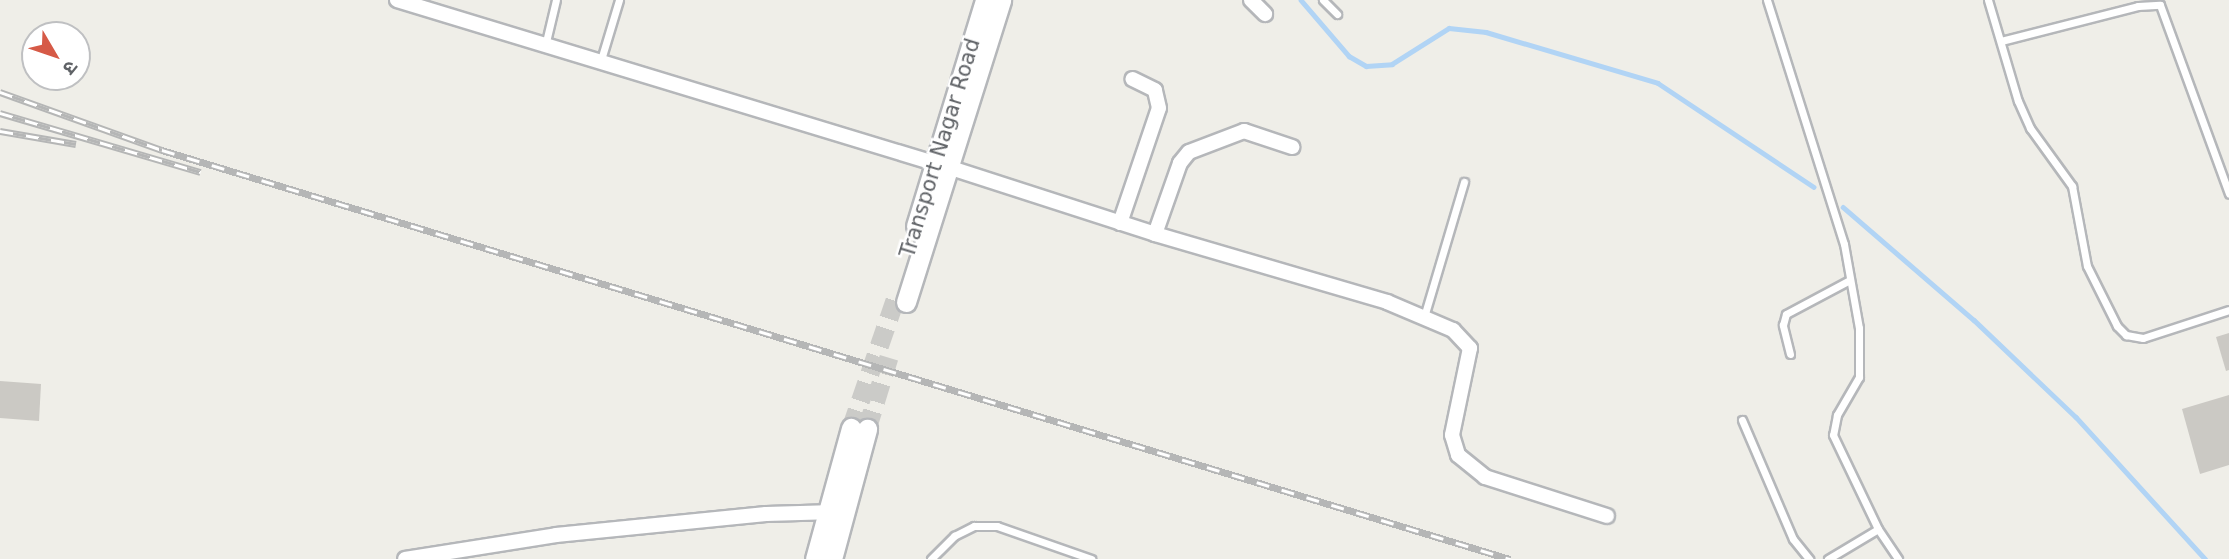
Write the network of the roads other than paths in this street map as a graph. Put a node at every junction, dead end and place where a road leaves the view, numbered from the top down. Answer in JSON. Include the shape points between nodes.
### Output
{"nodes":[{"id":1,"x":397,"y":0,"type":"edge"},
{"id":2,"x":556,"y":0,"type":"edge"},
{"id":3,"x":619,"y":0,"type":"edge"},
{"id":4,"x":985,"y":0,"type":"edge"},
{"id":5,"x":1001,"y":0,"type":"edge"},
{"id":6,"x":1251,"y":0,"type":"edge"},
{"id":7,"x":1323,"y":0,"type":"edge"},
{"id":8,"x":1766,"y":0,"type":"edge"},
{"id":9,"x":1989,"y":0,"type":"edge"},
{"id":10,"x":1265,"y":14,"type":"dead end"},
{"id":11,"x":1337,"y":14,"type":"dead end"},
{"id":12,"x":2001,"y":41,"type":"junction"},
{"id":13,"x":545,"y":46,"type":"junction"},
{"id":14,"x":600,"y":62,"type":"junction"},
{"id":15,"x":1132,"y":79,"type":"dead end"},
{"id":16,"x":1292,"y":147,"type":"dead end"},
{"id":17,"x":941,"y":165,"type":"junction"},
{"id":18,"x":1464,"y":182,"type":"dead end"},
{"id":19,"x":2229,"y":194,"type":"edge"},
{"id":20,"x":1120,"y":223,"type":"junction"},
{"id":21,"x":1155,"y":234,"type":"junction"},
{"id":22,"x":1850,"y":280,"type":"junction"},
{"id":23,"x":901,"y":300,"type":"tunnel mouth"},
{"id":24,"x":2229,"y":310,"type":"edge"},
{"id":25,"x":1424,"y":317,"type":"junction"},
{"id":26,"x":1790,"y":354,"type":"dead end"},
{"id":27,"x":1742,"y":420,"type":"dead end"},
{"id":28,"x":859,"y":428,"type":"tunnel mouth"},
{"id":29,"x":838,"y":512,"type":"junction"},
{"id":30,"x":1607,"y":516,"type":"dead end"},
{"id":31,"x":1878,"y":529,"type":"junction"},
{"id":32,"x":405,"y":559,"type":"edge"},
{"id":33,"x":815,"y":559,"type":"edge"},
{"id":34,"x":832,"y":559,"type":"edge"},
{"id":35,"x":931,"y":559,"type":"edge"},
{"id":36,"x":1091,"y":559,"type":"edge"},
{"id":37,"x":1809,"y":559,"type":"edge"},
{"id":38,"x":1828,"y":559,"type":"edge"},
{"id":39,"x":1898,"y":559,"type":"edge"}],
"edges":[{"from":1,"to":13,"type":"street"},
{"from":2,"to":13,"type":"lane"},
{"from":3,"to":14,"type":"lane"},
{"from":4,"to":17,"type":"main road","name":"Transport Nagar Road"},
{"from":5,"to":17,"type":"main road"},
{"from":6,"to":10,"type":"street"},
{"from":7,"to":11,"type":"lane"},
{"from":8,"to":22,"type":"lane","via":[[1843,244]]},
{"from":9,"to":12,"type":"lane"},
{"from":12,"to":19,"type":"lane","via":[[2138,6],[2160,5]]},
{"from":12,"to":24,"type":"lane","via":[[2030,128],[2072,186],[2087,266],[2117,326],[2126,335],[2143,338]]},
{"from":13,"to":14,"type":"street"},
{"from":14,"to":17,"type":"street"},
{"from":15,"to":20,"type":"street","via":[[1155,90],[1158,108]]},
{"from":16,"to":21,"type":"street","via":[[1244,131],[1189,152],[1180,163]]},
{"from":17,"to":20,"type":"street"},
{"from":17,"to":23,"type":"main road","name":"Transport Nagar Road"},
{"from":18,"to":25,"type":"lane"},
{"from":20,"to":21,"type":"street"},
{"from":21,"to":25,"type":"street"},
{"from":22,"to":26,"type":"lane","via":[[1786,313],[1783,325]]},
{"from":22,"to":31,"type":"lane","via":[[1862,364],[1836,415],[1833,435]]},
{"from":25,"to":30,"type":"street","via":[[1464,336],[1470,348],[1452,435],[1458,455],[1485,477]]},
{"from":27,"to":37,"type":"lane","via":[[1793,539]]},
{"from":28,"to":29,"type":"main road"},
{"from":29,"to":32,"type":"street","via":[[556,535]]},
{"from":29,"to":33,"type":"main road"},
{"from":29,"to":34,"type":"main road"},
{"from":31,"to":38,"type":"lane"},
{"from":31,"to":39,"type":"lane"},
{"from":35,"to":36,"type":"lane","via":[[954,536],[974,526],[997,526]]}]}
